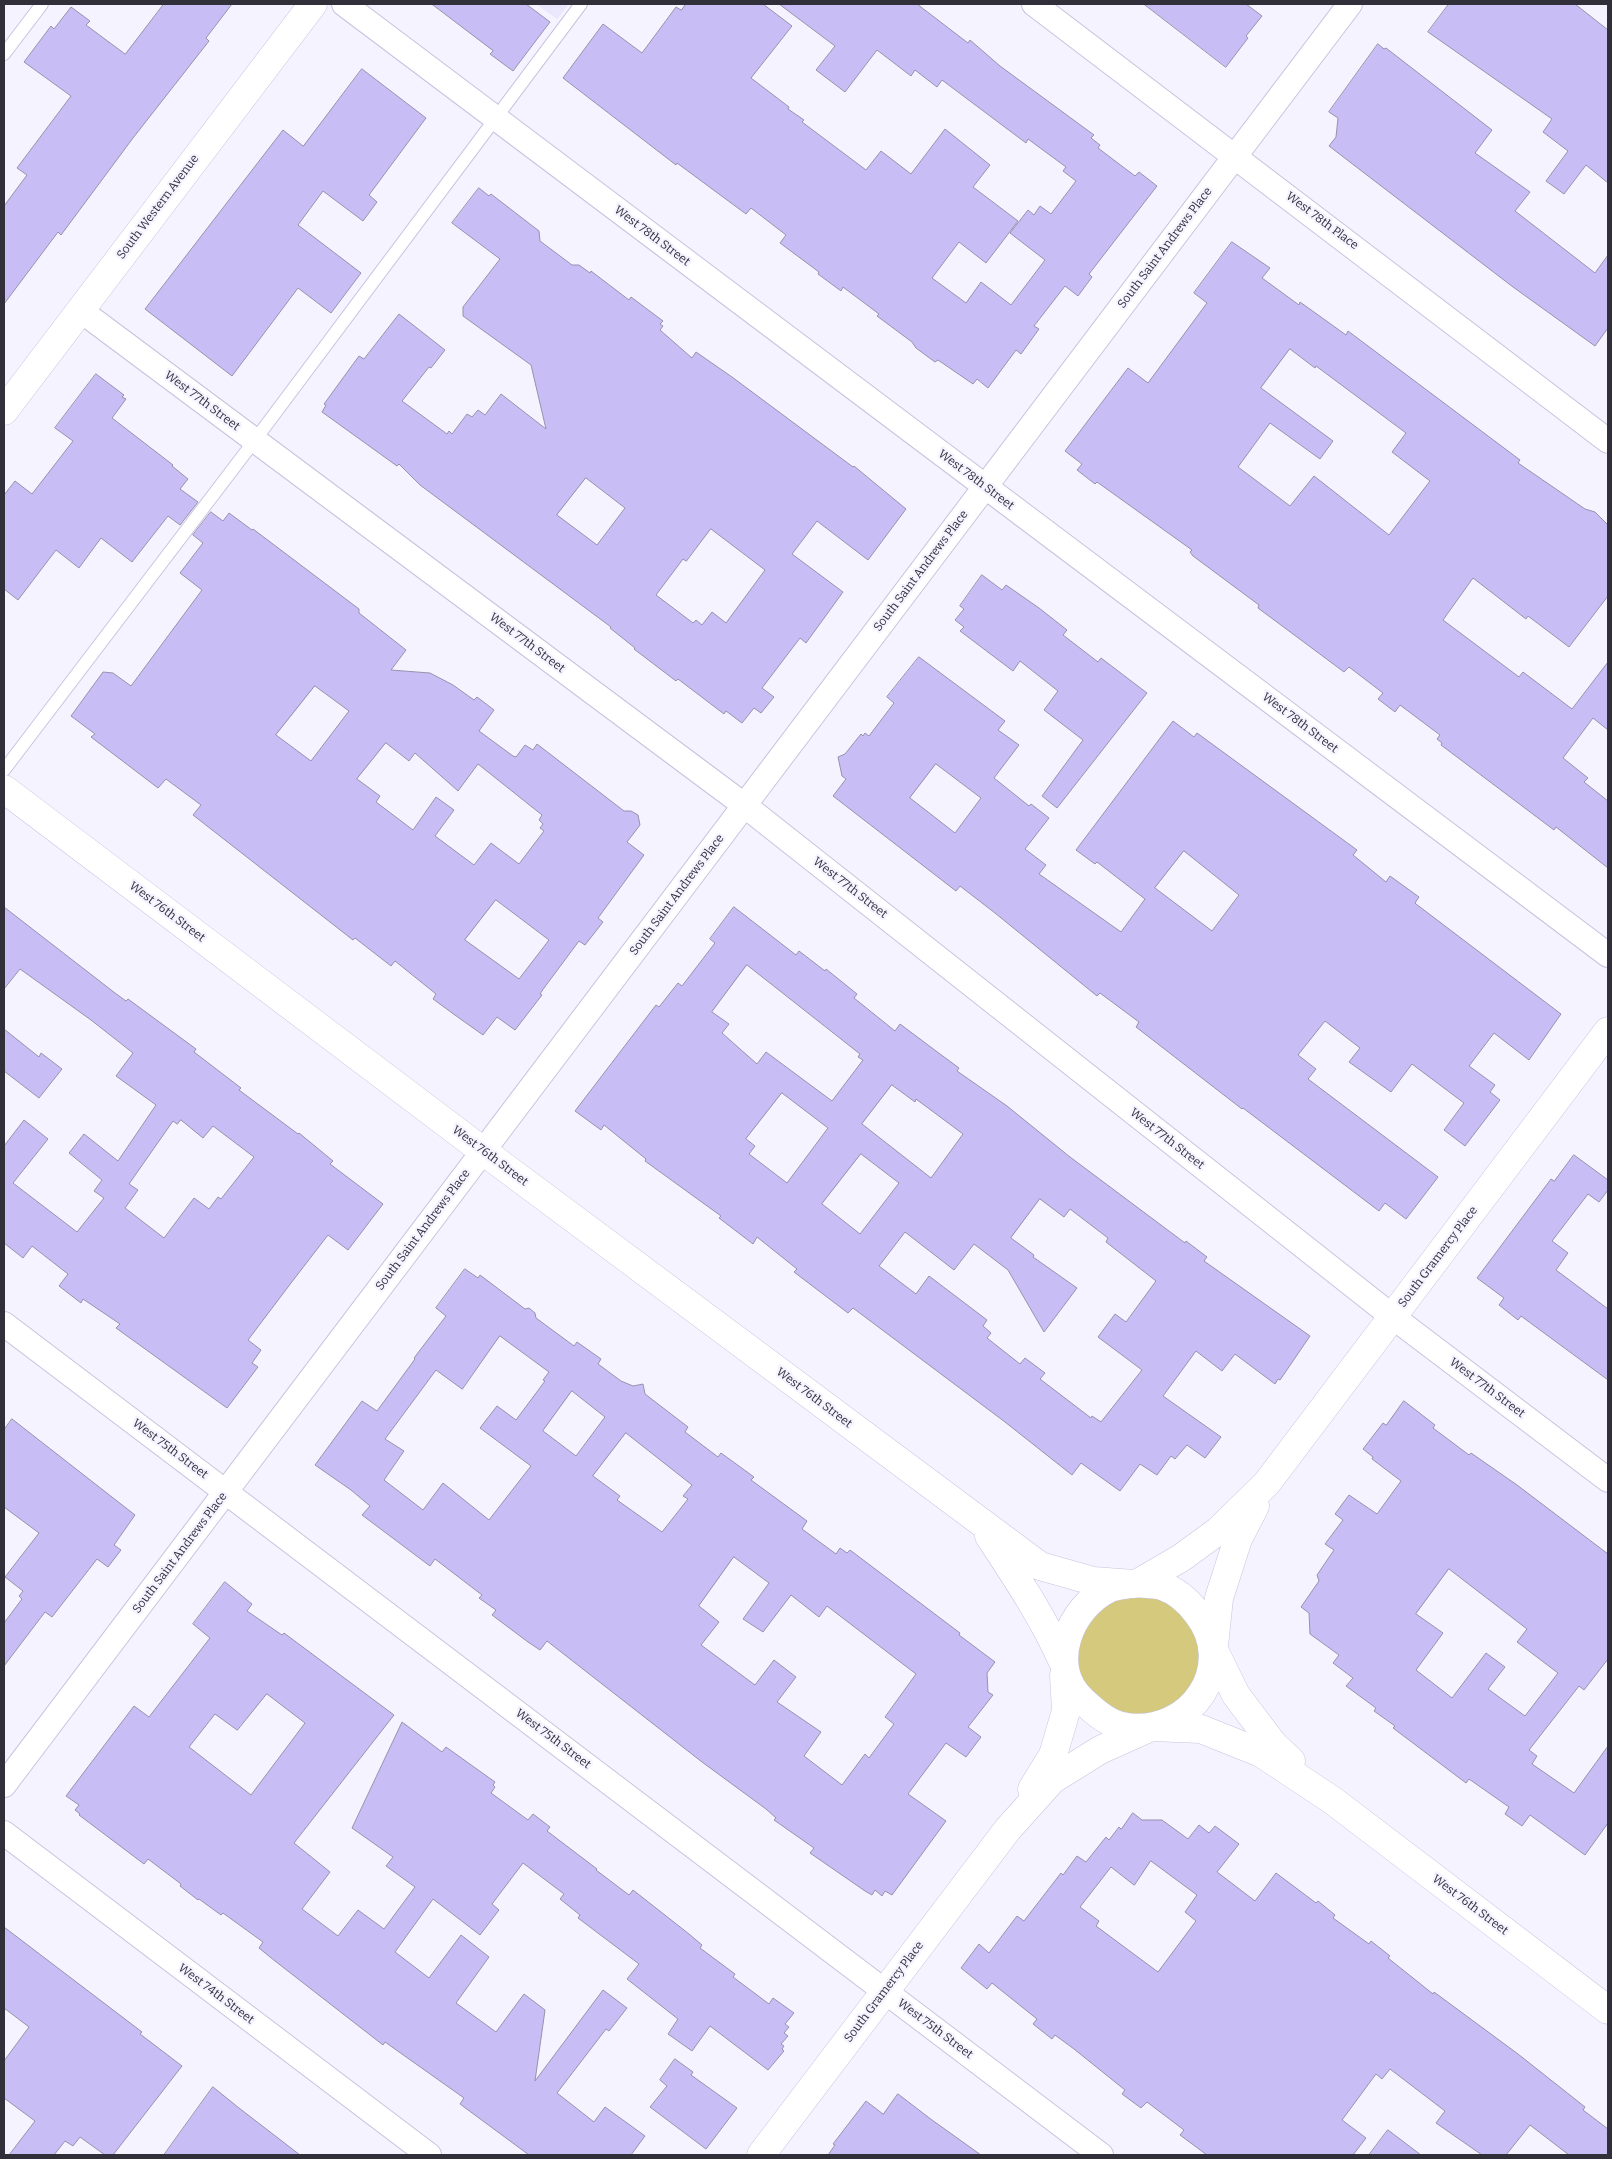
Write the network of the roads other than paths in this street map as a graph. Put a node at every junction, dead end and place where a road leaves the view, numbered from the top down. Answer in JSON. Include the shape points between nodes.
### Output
{"nodes":[{"id":1,"x":42,"y":4,"type":"edge"},
{"id":2,"x":313,"y":4,"type":"edge"},
{"id":3,"x":344,"y":4,"type":"edge"},
{"id":4,"x":581,"y":4,"type":"edge"},
{"id":5,"x":1034,"y":4,"type":"edge"},
{"id":6,"x":1350,"y":4,"type":"edge"},
{"id":7,"x":4,"y":54,"type":"edge"},
{"id":8,"x":495,"y":118,"type":"junction"},
{"id":9,"x":1236,"y":156,"type":"junction"},
{"id":10,"x":80,"y":310,"type":"junction"},
{"id":11,"x":4,"y":411,"type":"edge"},
{"id":12,"x":256,"y":440,"type":"junction"},
{"id":13,"x":1608,"y":441,"type":"edge"},
{"id":14,"x":985,"y":486,"type":"junction"},
{"id":15,"x":4,"y":770,"type":"edge"},
{"id":16,"x":4,"y":789,"type":"edge"},
{"id":17,"x":744,"y":805,"type":"junction"},
{"id":18,"x":1608,"y":955,"type":"edge"},
{"id":19,"x":1608,"y":1032,"type":"edge"},
{"id":20,"x":483,"y":1151,"type":"junction"},
{"id":21,"x":1393,"y":1317,"type":"junction"},
{"id":22,"x":4,"y":1324,"type":"edge"},
{"id":23,"x":1608,"y":1480,"type":"edge"},
{"id":24,"x":1267,"y":1483,"type":"junction"},
{"id":25,"x":226,"y":1492,"type":"junction"},
{"id":26,"x":978,"y":1520,"type":"junction"},
{"id":27,"x":1136,"y":1583,"type":"junction"},
{"id":28,"x":1214,"y":1649,"type":"junction"},
{"id":29,"x":1063,"y":1664,"type":"junction"},
{"id":30,"x":1151,"y":1727,"type":"junction"},
{"id":31,"x":4,"y":1785,"type":"edge"},
{"id":32,"x":1332,"y":1800,"type":"junction"},
{"id":33,"x":1008,"y":1829,"type":"junction"},
{"id":34,"x":4,"y":1833,"type":"edge"},
{"id":35,"x":885,"y":1992,"type":"junction"},
{"id":36,"x":1608,"y":2010,"type":"edge"},
{"id":37,"x":429,"y":2155,"type":"edge"},
{"id":38,"x":761,"y":2155,"type":"edge"},
{"id":39,"x":1101,"y":2155,"type":"edge"}],
"edges":[{"from":1,"to":7,"type":"lane"},
{"from":2,"to":10,"type":"street","name":"South Western Avenue"},
{"from":3,"to":8,"type":"street","name":"West 78th Street"},
{"from":4,"to":8,"type":"lane"},
{"from":5,"to":9,"type":"street","name":"West 78th Place"},
{"from":6,"to":9,"type":"street","name":"South Saint Andrews Place"},
{"from":8,"to":12,"type":"lane"},
{"from":8,"to":14,"type":"street","name":"West 78th Street"},
{"from":9,"to":13,"type":"street","name":"West 78th Place"},
{"from":9,"to":14,"type":"street","name":"South Saint Andrews Place"},
{"from":10,"to":11,"type":"street","name":"South Western Avenue"},
{"from":10,"to":12,"type":"street","name":"West 77th Street"},
{"from":12,"to":15,"type":"lane"},
{"from":12,"to":17,"type":"street","name":"West 77th Street"},
{"from":14,"to":17,"type":"street","name":"South Saint Andrews Place"},
{"from":14,"to":18,"type":"street","name":"West 78th Street"},
{"from":16,"to":20,"type":"street","name":"West 76th Street"},
{"from":17,"to":20,"type":"street","name":"South Saint Andrews Place"},
{"from":17,"to":21,"type":"street","name":"West 77th Street"},
{"from":19,"to":21,"type":"street","name":"South Gramercy Place"},
{"from":20,"to":25,"type":"street","name":"South Saint Andrews Place"},
{"from":20,"to":26,"type":"street","name":"West 76th Street"},
{"from":21,"to":23,"type":"street","name":"West 77th Street"},
{"from":21,"to":24,"type":"street","name":"South Gramercy Place"},
{"from":22,"to":25,"type":"street","name":"West 75th Street"},
{"from":24,"to":27,"type":"street","name":"South Gramercy Place","via":[[1218,1531],[1182,1558]]},
{"from":24,"to":28,"type":"street","name":"South Gramercy Place","via":[[1238,1539],[1219,1598]]},
{"from":25,"to":31,"type":"street","name":"South Saint Andrews Place"},
{"from":25,"to":35,"type":"street","name":"West 75th Street"},
{"from":26,"to":27,"type":"street","name":"West 76th Street","via":[[1040,1566],[1093,1581]]},
{"from":26,"to":29,"type":"street","name":"West 76th Street","via":[[1025,1590],[1050,1633]]},
{"from":27,"to":28,"type":"street","via":[[1162,1586],[1186,1599],[1206,1625]]},
{"from":27,"to":29,"type":"street","via":[[1110,1588],[1085,1605],[1067,1634]]},
{"from":28,"to":30,"type":"street","via":[[1212,1674],[1197,1701],[1174,1720]]},
{"from":28,"to":32,"type":"street","name":"West 76th Street","via":[[1236,1695],[1273,1744]]},
{"from":29,"to":30,"type":"street","via":[[1075,1694],[1100,1716],[1125,1727]]},
{"from":29,"to":33,"type":"street","name":"South Gramercy Place","via":[[1066,1711],[1053,1755]]},
{"from":30,"to":32,"type":"street","name":"West 76th Street","via":[[1202,1729],[1262,1753]]},
{"from":30,"to":33,"type":"street","name":"South Gramercy Place","via":[[1100,1750],[1052,1780]]},
{"from":32,"to":36,"type":"street","name":"West 76th Street"},
{"from":33,"to":35,"type":"street","name":"South Gramercy Place"},
{"from":34,"to":37,"type":"street","name":"West 74th Street"},
{"from":35,"to":38,"type":"street","name":"South Gramercy Place"},
{"from":35,"to":39,"type":"street","name":"West 75th Street"}]}
